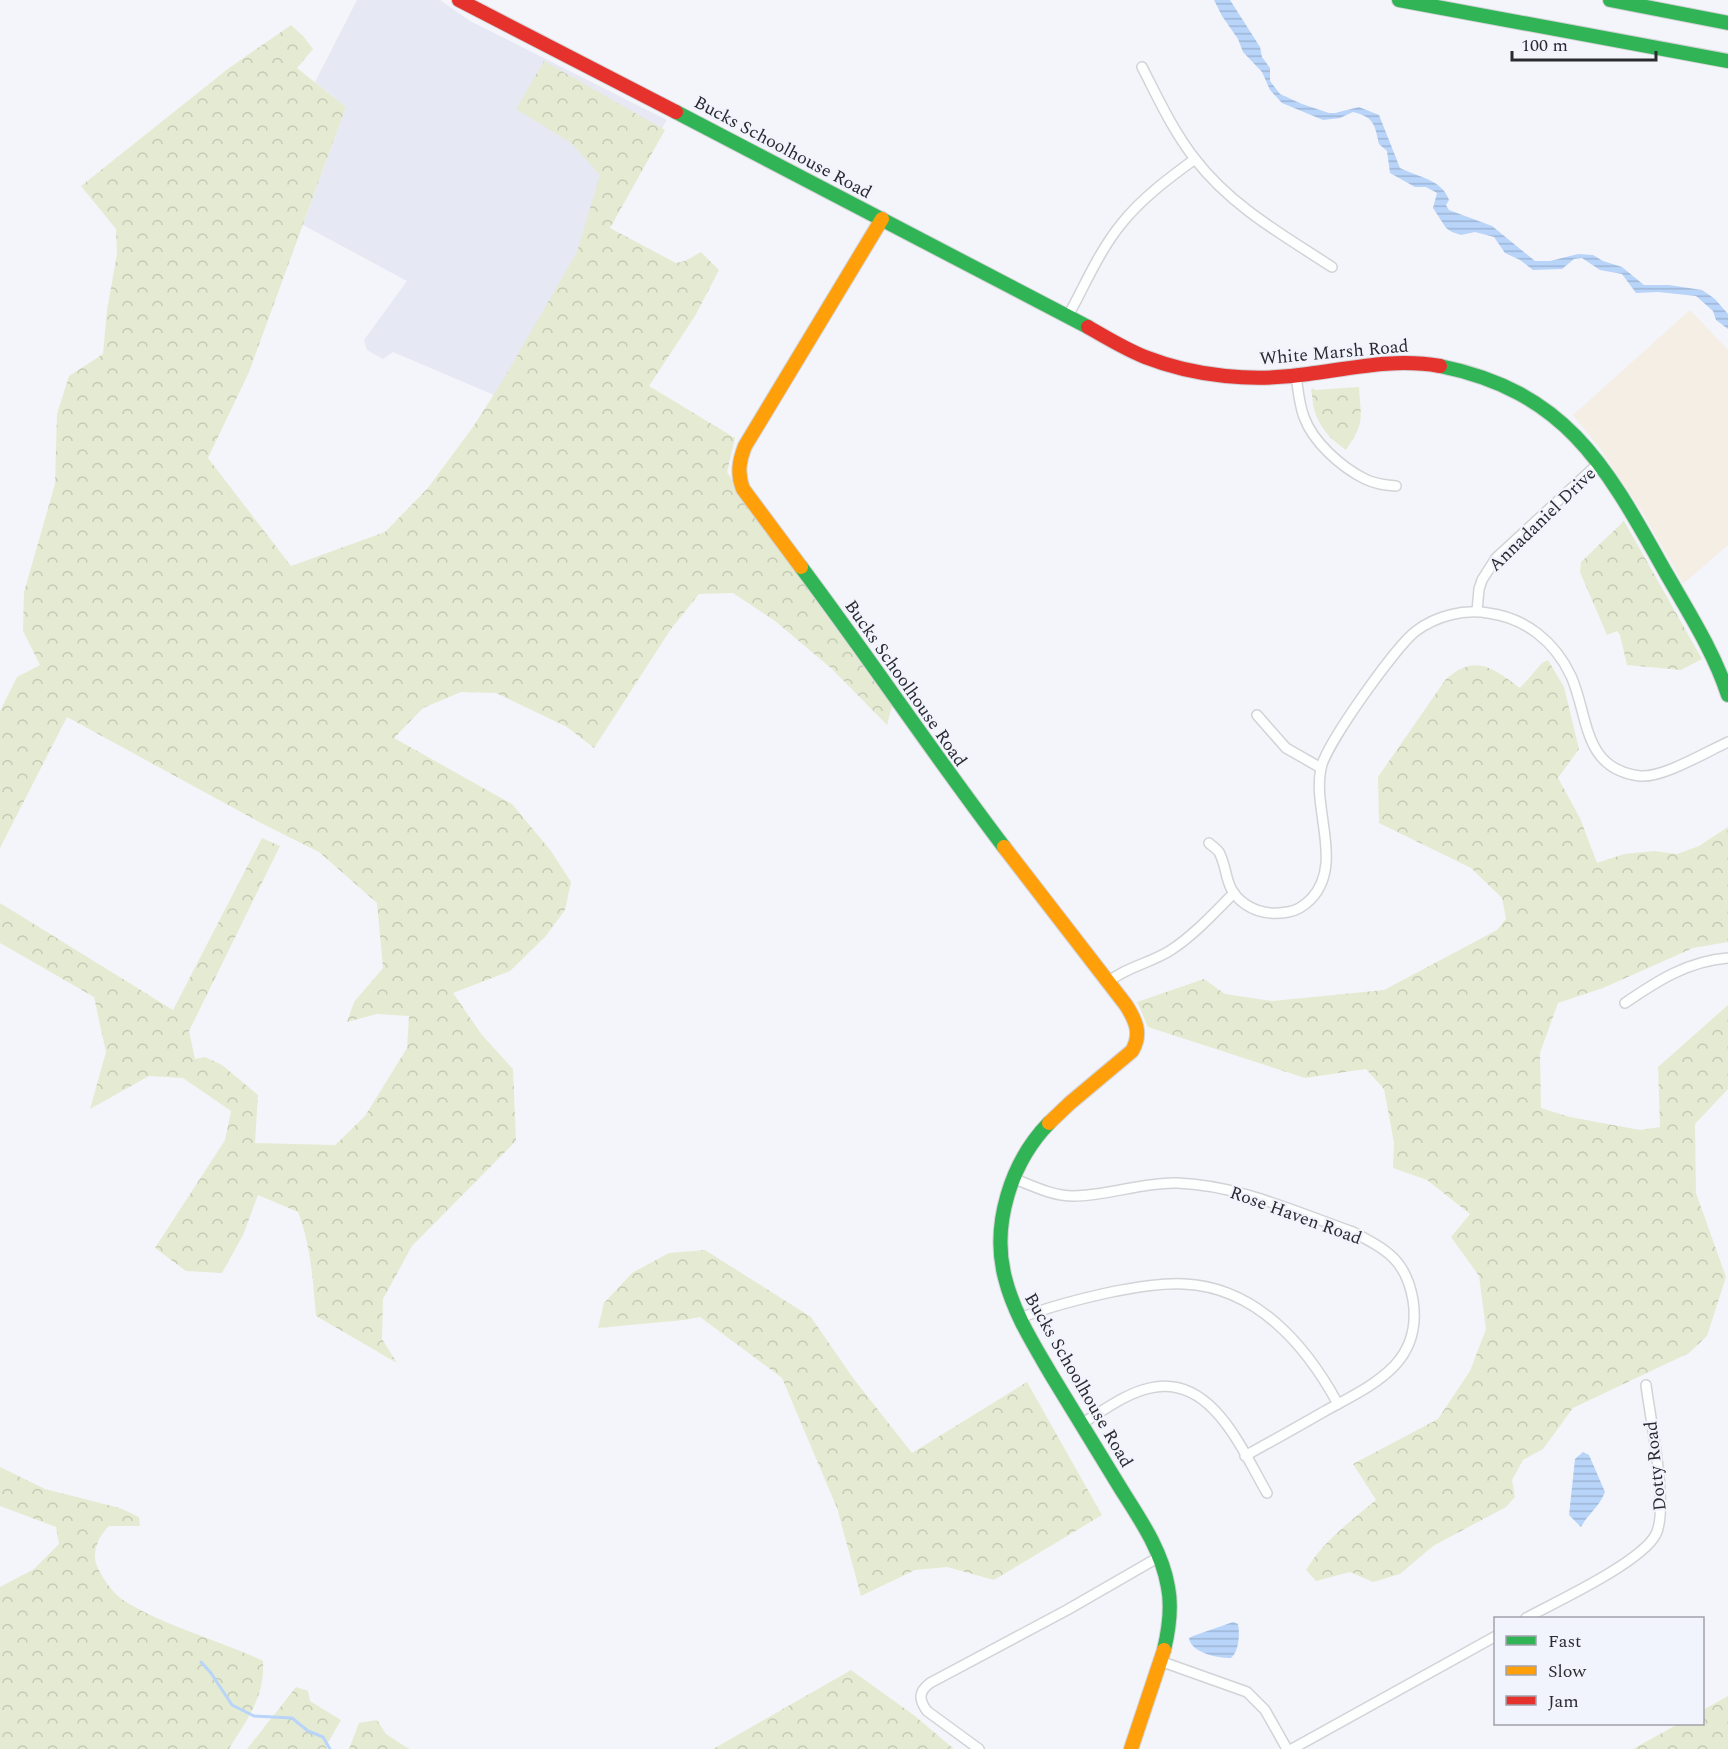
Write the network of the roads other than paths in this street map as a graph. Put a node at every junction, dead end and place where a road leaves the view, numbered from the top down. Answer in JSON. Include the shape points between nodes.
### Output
{"nodes":[{"id":1,"x":459,"y":0,"type":"edge"},
{"id":2,"x":1400,"y":0,"type":"edge"},
{"id":3,"x":1610,"y":0,"type":"edge"},
{"id":4,"x":1728,"y":23,"type":"edge"},
{"id":5,"x":1728,"y":61,"type":"edge"},
{"id":6,"x":1142,"y":67,"type":"dead end"},
{"id":7,"x":1195,"y":159,"type":"junction"},
{"id":8,"x":882,"y":219,"type":"junction"},
{"id":9,"x":1332,"y":267,"type":"dead end"},
{"id":10,"x":1068,"y":316,"type":"junction"},
{"id":11,"x":1296,"y":376,"type":"junction"},
{"id":12,"x":1600,"y":462,"type":"junction"},
{"id":13,"x":1396,"y":486,"type":"dead end"},
{"id":14,"x":1477,"y":611,"type":"junction"},
{"id":15,"x":1728,"y":695,"type":"edge"},
{"id":16,"x":1257,"y":715,"type":"dead end"},
{"id":17,"x":1728,"y":742,"type":"edge"},
{"id":18,"x":1321,"y":768,"type":"junction"},
{"id":19,"x":1209,"y":843,"type":"dead end"},
{"id":20,"x":1234,"y":893,"type":"junction"},
{"id":21,"x":1728,"y":958,"type":"edge"},
{"id":22,"x":1108,"y":982,"type":"junction"},
{"id":23,"x":1625,"y":1004,"type":"dead end"},
{"id":24,"x":1012,"y":1178,"type":"junction"},
{"id":25,"x":1020,"y":1318,"type":"junction"},
{"id":26,"x":1646,"y":1385,"type":"dead end"},
{"id":27,"x":1338,"y":1404,"type":"junction"},
{"id":28,"x":1082,"y":1424,"type":"junction"},
{"id":29,"x":1245,"y":1456,"type":"junction"},
{"id":30,"x":1267,"y":1493,"type":"dead end"},
{"id":31,"x":1159,"y":1557,"type":"junction"},
{"id":32,"x":1528,"y":1617,"type":"edge"},
{"id":33,"x":1494,"y":1637,"type":"edge"},
{"id":34,"x":1160,"y":1661,"type":"junction"},
{"id":35,"x":979,"y":1749,"type":"edge"},
{"id":36,"x":1131,"y":1749,"type":"edge"},
{"id":37,"x":1289,"y":1749,"type":"edge"}],
"edges":[{"from":1,"to":8,"type":"main road","name":"Bucks Schoolhouse Road"},
{"from":2,"to":5,"type":"main road"},
{"from":3,"to":4,"type":"main road"},
{"from":6,"to":7,"type":"street"},
{"from":7,"to":9,"type":"street","via":[[1234,201]]},
{"from":7,"to":10,"type":"street","via":[[1161,184],[1122,223]]},
{"from":8,"to":10,"type":"main road","name":"White Marsh Road"},
{"from":8,"to":22,"type":"main road","name":"Bucks Schoolhouse Road","via":[[746,446],[738,466],[739,480],[951,778]]},
{"from":10,"to":11,"type":"main road","name":"White Marsh Road","via":[[1157,362],[1240,377]]},
{"from":11,"to":12,"type":"main road","name":"White Marsh Road","via":[[1394,362],[1456,370],[1511,390],[1547,410]]},
{"from":11,"to":13,"type":"street","via":[[1303,416],[1320,443],[1364,479]]},
{"from":12,"to":14,"type":"street","name":"Annadaniel Drive","via":[[1496,558],[1482,580]]},
{"from":12,"to":15,"type":"main road","name":"White Marsh Road","via":[[1706,642]]},
{"from":14,"to":17,"type":"street","via":[[1506,616],[1526,625],[1556,651],[1572,678],[1593,744],[1613,767],[1641,776],[1659,774]]},
{"from":14,"to":18,"type":"street","via":[[1441,617],[1413,633],[1332,742]]},
{"from":16,"to":18,"type":"street","via":[[1286,748]]},
{"from":18,"to":20,"type":"street","via":[[1326,861],[1317,892],[1293,912],[1270,914],[1244,903]]},
{"from":19,"to":20,"type":"street","via":[[1219,851]]},
{"from":20,"to":22,"type":"street","via":[[1171,950]]},
{"from":21,"to":23,"type":"street","via":[[1709,959],[1683,968]]},
{"from":22,"to":24,"type":"main road","name":"Bucks Schoolhouse Road","via":[[1136,1021],[1139,1032],[1135,1047],[1045,1126]]},
{"from":24,"to":25,"type":"main road","name":"Bucks Schoolhouse Road","via":[[1000,1241],[1007,1289]]},
{"from":24,"to":27,"type":"street","name":"Rose Haven Road","via":[[1071,1196],[1156,1183],[1209,1185],[1353,1232],[1386,1251],[1406,1272],[1410,1285],[1415,1313],[1411,1340],[1385,1376]]},
{"from":25,"to":27,"type":"street","via":[[1047,1307],[1145,1285],[1186,1284],[1222,1291],[1280,1325],[1311,1362]]},
{"from":25,"to":28,"type":"main road","name":"Bucks Schoolhouse Road"},
{"from":26,"to":32,"type":"street","name":"Dotty Road","via":[[1662,1510],[1657,1533],[1628,1562]]},
{"from":27,"to":29,"type":"street","name":"Rose Haven Road"},
{"from":28,"to":29,"type":"street","via":[[1139,1391],[1174,1387],[1198,1396],[1215,1409]]},
{"from":28,"to":31,"type":"main road","name":"Bucks Schoolhouse Road"},
{"from":29,"to":30,"type":"street"},
{"from":31,"to":34,"type":"main road","name":"Bucks Schoolhouse Road","via":[[1170,1601],[1169,1627]]},
{"from":31,"to":35,"type":"street","via":[[922,1690],[920,1697],[927,1711]]},
{"from":33,"to":37,"type":"street"},
{"from":34,"to":36,"type":"main road","name":"Bucks Schoolhouse Road"},
{"from":34,"to":37,"type":"street","via":[[1247,1692],[1265,1710]]}]}
